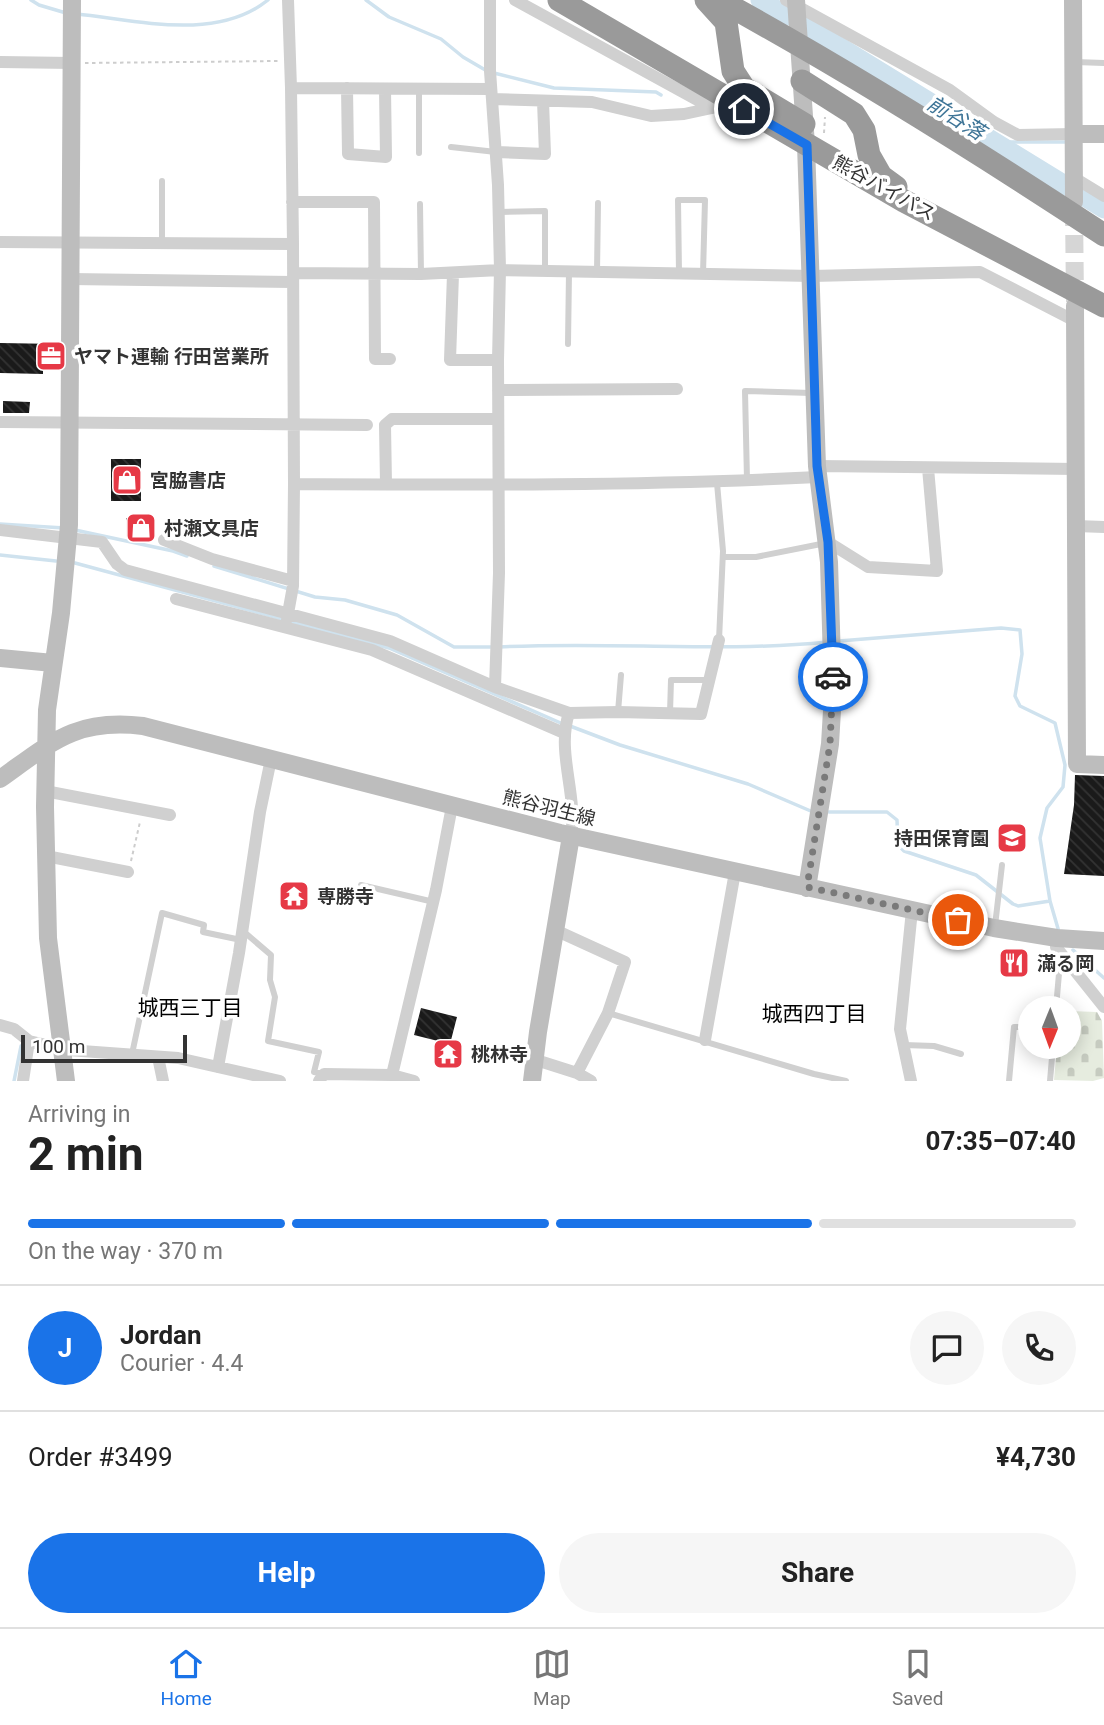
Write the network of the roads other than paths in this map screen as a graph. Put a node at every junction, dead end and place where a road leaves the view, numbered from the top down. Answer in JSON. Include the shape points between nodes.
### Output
{"nodes":[{"id":1,"x":288,"y":0,"type":"edge"},
{"id":2,"x":490,"y":0,"type":"edge"},
{"id":3,"x":515,"y":0,"type":"edge"},
{"id":4,"x":559,"y":0,"type":"edge"},
{"id":5,"x":706,"y":0,"type":"edge"},
{"id":6,"x":719,"y":0,"type":"edge"},
{"id":7,"x":1073,"y":0,"type":"edge"},
{"id":8,"x":793,"y":2,"type":"edge"},
{"id":9,"x":72,"y":9,"type":"edge"},
{"id":10,"x":799,"y":44,"type":"junction"},
{"id":11,"x":0,"y":62,"type":"edge"},
{"id":12,"x":1073,"y":62,"type":"junction"},
{"id":13,"x":73,"y":63,"type":"junction"},
{"id":14,"x":1104,"y":63,"type":"edge"},
{"id":15,"x":802,"y":81,"type":"junction"},
{"id":16,"x":346,"y":88,"type":"junction"},
{"id":17,"x":291,"y":89,"type":"junction"},
{"id":18,"x":385,"y":89,"type":"junction"},
{"id":19,"x":419,"y":89,"type":"junction"},
{"id":20,"x":492,"y":94,"type":"junction"},
{"id":21,"x":543,"y":101,"type":"junction"},
{"id":22,"x":718,"y":103,"type":"junction"},
{"id":23,"x":805,"y":134,"type":"junction"},
{"id":24,"x":1104,"y":134,"type":"edge"},
{"id":25,"x":1074,"y":139,"type":"junction"},
{"id":26,"x":451,"y":147,"type":"dead end"},
{"id":27,"x":496,"y":152,"type":"junction"},
{"id":28,"x":419,"y":153,"type":"dead end"},
{"id":29,"x":1073,"y":178,"type":"junction"},
{"id":30,"x":162,"y":181,"type":"dead end"},
{"id":31,"x":1104,"y":196,"type":"edge"},
{"id":32,"x":904,"y":201,"type":"junction"},
{"id":33,"x":292,"y":202,"type":"junction"},
{"id":34,"x":1074,"y":202,"type":"tunnel mouth"},
{"id":35,"x":598,"y":203,"type":"dead end"},
{"id":36,"x":420,"y":204,"type":"dead end"},
{"id":37,"x":499,"y":212,"type":"junction"},
{"id":38,"x":1104,"y":235,"type":"edge"},
{"id":39,"x":0,"y":242,"type":"edge"},
{"id":40,"x":71,"y":242,"type":"junction"},
{"id":41,"x":293,"y":244,"type":"junction"},
{"id":42,"x":162,"y":245,"type":"junction"},
{"id":43,"x":500,"y":270,"type":"junction"},
{"id":44,"x":545,"y":271,"type":"junction"},
{"id":45,"x":569,"y":272,"type":"junction"},
{"id":46,"x":597,"y":272,"type":"junction"},
{"id":47,"x":375,"y":273,"type":"junction"},
{"id":48,"x":421,"y":274,"type":"junction"},
{"id":49,"x":453,"y":274,"type":"junction"},
{"id":50,"x":679,"y":274,"type":"junction"},
{"id":51,"x":703,"y":274,"type":"junction"},
{"id":52,"x":812,"y":276,"type":"junction"},
{"id":53,"x":292,"y":277,"type":"junction"},
{"id":54,"x":71,"y":279,"type":"junction"},
{"id":55,"x":1104,"y":306,"type":"edge"},
{"id":56,"x":1075,"y":313,"type":"joint"},
{"id":57,"x":568,"y":344,"type":"dead end"},
{"id":58,"x":390,"y":359,"type":"dead end"},
{"id":59,"x":498,"y":360,"type":"junction"},
{"id":60,"x":677,"y":389,"type":"dead end"},
{"id":61,"x":498,"y":390,"type":"junction"},
{"id":62,"x":815,"y":394,"type":"junction"},
{"id":63,"x":498,"y":419,"type":"junction"},
{"id":64,"x":0,"y":422,"type":"edge"},
{"id":65,"x":70,"y":423,"type":"junction"},
{"id":66,"x":293,"y":425,"type":"junction"},
{"id":67,"x":367,"y":425,"type":"dead end"},
{"id":68,"x":928,"y":468,"type":"junction"},
{"id":69,"x":1077,"y":469,"type":"junction"},
{"id":70,"x":817,"y":472,"type":"junction"},
{"id":71,"x":747,"y":480,"type":"junction"},
{"id":72,"x":718,"y":483,"type":"junction"},
{"id":73,"x":294,"y":484,"type":"junction"},
{"id":74,"x":386,"y":484,"type":"junction"},
{"id":75,"x":499,"y":485,"type":"junction"},
{"id":76,"x":1076,"y":526,"type":"junction"},
{"id":77,"x":1104,"y":527,"type":"edge"},
{"id":78,"x":0,"y":530,"type":"edge"},
{"id":79,"x":68,"y":531,"type":"junction"},
{"id":80,"x":163,"y":540,"type":"dead end"},
{"id":81,"x":828,"y":542,"type":"junction"},
{"id":82,"x":723,"y":557,"type":"junction"},
{"id":83,"x":293,"y":586,"type":"junction"},
{"id":84,"x":176,"y":599,"type":"dead end"},
{"id":85,"x":287,"y":620,"type":"junction"},
{"id":86,"x":719,"y":640,"type":"joint"},
{"id":87,"x":0,"y":658,"type":"edge"},
{"id":88,"x":54,"y":663,"type":"junction"},
{"id":89,"x":621,"y":675,"type":"dead end"},
{"id":90,"x":710,"y":680,"type":"junction"},
{"id":91,"x":495,"y":687,"type":"junction"},
{"id":92,"x":618,"y":712,"type":"junction"},
{"id":93,"x":670,"y":713,"type":"junction"},
{"id":94,"x":566,"y":724,"type":"junction"},
{"id":95,"x":46,"y":746,"type":"junction"},
{"id":96,"x":271,"y":759,"type":"junction"},
{"id":97,"x":1104,"y":765,"type":"edge"},
{"id":98,"x":0,"y":779,"type":"edge"},
{"id":99,"x":45,"y":791,"type":"junction"},
{"id":100,"x":452,"y":806,"type":"junction"},
{"id":101,"x":170,"y":815,"type":"dead end"},
{"id":102,"x":571,"y":836,"type":"junction"},
{"id":103,"x":46,"y":856,"type":"junction"},
{"id":104,"x":1002,"y":865,"type":"dead end"},
{"id":105,"x":128,"y":872,"type":"road end"},
{"id":106,"x":735,"y":872,"type":"junction"},
{"id":107,"x":361,"y":885,"type":"dead end"},
{"id":108,"x":807,"y":887,"type":"junction"},
{"id":109,"x":434,"y":902,"type":"junction"},
{"id":110,"x":912,"y":910,"type":"junction"},
{"id":111,"x":994,"y":928,"type":"junction"},
{"id":112,"x":555,"y":930,"type":"junction"},
{"id":113,"x":242,"y":936,"type":"junction"},
{"id":114,"x":1057,"y":938,"type":"junction"},
{"id":115,"x":1104,"y":941,"type":"edge"},
{"id":116,"x":1065,"y":958,"type":"junction"},
{"id":117,"x":1057,"y":996,"type":"edge"},
{"id":118,"x":1104,"y":1007,"type":"edge"},
{"id":119,"x":608,"y":1013,"type":"junction"},
{"id":120,"x":0,"y":1025,"type":"edge"},
{"id":121,"x":1018,"y":1027,"type":"edge"},
{"id":122,"x":705,"y":1040,"type":"junction"},
{"id":123,"x":29,"y":1041,"type":"junction"},
{"id":124,"x":904,"y":1045,"type":"junction"},
{"id":125,"x":60,"y":1048,"type":"junction"},
{"id":126,"x":961,"y":1054,"type":"dead end"},
{"id":127,"x":132,"y":1056,"type":"junction"},
{"id":128,"x":158,"y":1057,"type":"junction"},
{"id":129,"x":533,"y":1059,"type":"junction"},
{"id":130,"x":1052,"y":1059,"type":"edge"},
{"id":131,"x":218,"y":1062,"type":"junction"},
{"id":132,"x":577,"y":1073,"type":"junction"},
{"id":133,"x":392,"y":1075,"type":"junction"},
{"id":134,"x":321,"y":1077,"type":"edge"},
{"id":135,"x":23,"y":1081,"type":"edge"},
{"id":136,"x":65,"y":1081,"type":"edge"},
{"id":137,"x":163,"y":1081,"type":"edge"},
{"id":138,"x":279,"y":1081,"type":"edge"},
{"id":139,"x":414,"y":1081,"type":"edge"},
{"id":140,"x":532,"y":1081,"type":"edge"},
{"id":141,"x":591,"y":1081,"type":"edge"},
{"id":142,"x":846,"y":1081,"type":"edge"},
{"id":143,"x":911,"y":1081,"type":"edge"},
{"id":144,"x":1009,"y":1081,"type":"edge"},
{"id":145,"x":1050,"y":1081,"type":"edge"}],
"edges":[{"from":1,"to":17,"type":"street"},
{"from":2,"to":20,"type":"street"},
{"from":3,"to":22,"type":"street"},
{"from":4,"to":22,"type":"highway","name":"熊谷バイパス"},
{"from":5,"to":23,"type":"highway","via":[[726,22],[733,71],[744,88]]},
{"from":6,"to":10,"type":"highway"},
{"from":7,"to":12,"type":"street"},
{"from":8,"to":10,"type":"street"},
{"from":8,"to":25,"type":"street","via":[[950,90],[1018,135]]},
{"from":9,"to":13,"type":"street"},
{"from":10,"to":15,"type":"street"},
{"from":10,"to":38,"type":"highway"},
{"from":11,"to":13,"type":"street"},
{"from":12,"to":14,"type":"lane"},
{"from":12,"to":25,"type":"street"},
{"from":13,"to":40,"type":"street"},
{"from":15,"to":23,"type":"street"},
{"from":15,"to":32,"type":"highway","via":[[853,114],[881,176],[900,190]]},
{"from":16,"to":17,"type":"street"},
{"from":16,"to":18,"type":"street"},
{"from":16,"to":18,"type":"street","via":[[348,154],[386,157]]},
{"from":17,"to":33,"type":"street"},
{"from":18,"to":19,"type":"street"},
{"from":19,"to":20,"type":"street"},
{"from":19,"to":28,"type":"lane"},
{"from":20,"to":21,"type":"street"},
{"from":20,"to":27,"type":"street"},
{"from":21,"to":22,"type":"street","via":[[592,102],[651,116],[684,114]]},
{"from":21,"to":27,"type":"street","via":[[545,155]]},
{"from":22,"to":23,"type":"highway","name":"熊谷バイパス"},
{"from":23,"to":32,"type":"highway","name":"熊谷バイパス"},
{"from":23,"to":52,"type":"street"},
{"from":24,"to":25,"type":"street"},
{"from":25,"to":29,"type":"street"},
{"from":26,"to":27,"type":"lane"},
{"from":27,"to":37,"type":"street"},
{"from":29,"to":31,"type":"street"},
{"from":29,"to":34,"type":"street"},
{"from":30,"to":42,"type":"lane"},
{"from":32,"to":55,"type":"highway","name":"熊谷バイパス"},
{"from":33,"to":41,"type":"street"},
{"from":33,"to":47,"type":"street","via":[[374,202]]},
{"from":35,"to":46,"type":"lane"},
{"from":36,"to":48,"type":"lane"},
{"from":37,"to":43,"type":"street"},
{"from":37,"to":44,"type":"lane","via":[[545,211]]},
{"from":39,"to":40,"type":"street"},
{"from":40,"to":42,"type":"street"},
{"from":40,"to":54,"type":"street"},
{"from":41,"to":42,"type":"street"},
{"from":41,"to":53,"type":"street"},
{"from":43,"to":44,"type":"street"},
{"from":43,"to":49,"type":"street"},
{"from":43,"to":59,"type":"street"},
{"from":44,"to":45,"type":"street"},
{"from":45,"to":46,"type":"street"},
{"from":45,"to":57,"type":"lane"},
{"from":46,"to":50,"type":"street"},
{"from":47,"to":48,"type":"street"},
{"from":47,"to":53,"type":"street"},
{"from":47,"to":58,"type":"street","via":[[375,359]]},
{"from":48,"to":49,"type":"street"},
{"from":49,"to":59,"type":"street","via":[[450,360]]},
{"from":50,"to":51,"type":"street"},
{"from":50,"to":51,"type":"lane","via":[[678,200],[705,200]]},
{"from":51,"to":52,"type":"street"},
{"from":52,"to":56,"type":"street","via":[[980,272]]},
{"from":52,"to":62,"type":"street"},
{"from":53,"to":54,"type":"street"},
{"from":53,"to":66,"type":"street"},
{"from":54,"to":65,"type":"street"},
{"from":56,"to":69,"type":"street"},
{"from":59,"to":61,"type":"street"},
{"from":60,"to":61,"type":"street"},
{"from":61,"to":63,"type":"street"},
{"from":62,"to":70,"type":"street"},
{"from":62,"to":71,"type":"lane","via":[[745,391]]},
{"from":63,"to":74,"type":"street","via":[[392,419],[385,425]]},
{"from":63,"to":75,"type":"street"},
{"from":64,"to":65,"type":"street"},
{"from":65,"to":66,"type":"street"},
{"from":65,"to":79,"type":"street"},
{"from":66,"to":67,"type":"street"},
{"from":66,"to":73,"type":"street"},
{"from":68,"to":69,"type":"street"},
{"from":68,"to":70,"type":"street"},
{"from":68,"to":81,"type":"street","via":[[937,571],[868,567]]},
{"from":69,"to":76,"type":"street"},
{"from":70,"to":71,"type":"street"},
{"from":70,"to":81,"type":"street"},
{"from":71,"to":72,"type":"street"},
{"from":72,"to":75,"type":"street"},
{"from":72,"to":82,"type":"lane"},
{"from":73,"to":74,"type":"street"},
{"from":73,"to":83,"type":"street"},
{"from":74,"to":75,"type":"street"},
{"from":75,"to":91,"type":"street"},
{"from":76,"to":77,"type":"street"},
{"from":76,"to":97,"type":"street","via":[[1077,764]]},
{"from":78,"to":79,"type":"street"},
{"from":79,"to":85,"type":"street","via":[[102,542],[125,569]]},
{"from":79,"to":88,"type":"street"},
{"from":80,"to":83,"type":"street"},
{"from":81,"to":82,"type":"lane","via":[[756,557]]},
{"from":81,"to":108,"type":"street","via":[[830,744]]},
{"from":82,"to":86,"type":"lane"},
{"from":83,"to":85,"type":"street"},
{"from":84,"to":85,"type":"street"},
{"from":85,"to":91,"type":"street","via":[[390,641]]},
{"from":85,"to":94,"type":"street"},
{"from":86,"to":90,"type":"street"},
{"from":87,"to":88,"type":"street"},
{"from":88,"to":95,"type":"street"},
{"from":89,"to":92,"type":"lane"},
{"from":90,"to":93,"type":"street","via":[[701,713]]},
{"from":90,"to":93,"type":"lane","via":[[671,680]]},
{"from":91,"to":94,"type":"street"},
{"from":92,"to":93,"type":"street"},
{"from":92,"to":94,"type":"street"},
{"from":94,"to":102,"type":"street"},
{"from":95,"to":96,"type":"street","name":"熊谷羽生線","via":[[63,734],[123,724]]},
{"from":95,"to":98,"type":"street","name":"熊谷羽生線"},
{"from":95,"to":99,"type":"street"},
{"from":96,"to":100,"type":"street","name":"熊谷羽生線"},
{"from":96,"to":113,"type":"street"},
{"from":99,"to":101,"type":"street"},
{"from":99,"to":103,"type":"street"},
{"from":100,"to":102,"type":"street","name":"熊谷羽生線"},
{"from":100,"to":109,"type":"street"},
{"from":102,"to":106,"type":"street","name":"熊谷羽生線"},
{"from":102,"to":112,"type":"street"},
{"from":103,"to":105,"type":"street"},
{"from":103,"to":125,"type":"street","via":[[48,938]]},
{"from":104,"to":111,"type":"lane"},
{"from":106,"to":108,"type":"street","name":"熊谷羽生線"},
{"from":106,"to":122,"type":"street"},
{"from":107,"to":109,"type":"lane"},
{"from":108,"to":110,"type":"street","name":"熊谷羽生線"},
{"from":109,"to":133,"type":"street"},
{"from":110,"to":111,"type":"street","name":"熊谷羽生線"},
{"from":110,"to":124,"type":"street","via":[[900,1029]]},
{"from":111,"to":114,"type":"street","name":"熊谷羽生線"},
{"from":112,"to":119,"type":"street","via":[[625,962]]},
{"from":112,"to":129,"type":"street"},
{"from":113,"to":127,"type":"lane","via":[[203,932],[204,925],[162,913]]},
{"from":113,"to":131,"type":"street"},
{"from":113,"to":134,"type":"lane","via":[[271,955],[275,997],[268,1041],[319,1052],[314,1072]]},
{"from":114,"to":115,"type":"street","name":"熊谷羽生線"},
{"from":114,"to":116,"type":"street","via":[[1056,947]]},
{"from":116,"to":117,"type":"lane","via":[[1060,962]]},
{"from":116,"to":118,"type":"street"},
{"from":119,"to":122,"type":"lane"},
{"from":119,"to":132,"type":"street"},
{"from":120,"to":123,"type":"street"},
{"from":121,"to":144,"type":"lane","via":[[1014,1027]]},
{"from":122,"to":142,"type":"lane"},
{"from":123,"to":125,"type":"street"},
{"from":123,"to":135,"type":"street"},
{"from":124,"to":126,"type":"lane","via":[[934,1045]]},
{"from":124,"to":143,"type":"street"},
{"from":125,"to":127,"type":"street"},
{"from":125,"to":136,"type":"street"},
{"from":127,"to":128,"type":"street"},
{"from":128,"to":131,"type":"street"},
{"from":128,"to":137,"type":"street"},
{"from":129,"to":132,"type":"street"},
{"from":129,"to":140,"type":"street"},
{"from":130,"to":145,"type":"lane"},
{"from":131,"to":138,"type":"street"},
{"from":132,"to":141,"type":"street"},
{"from":133,"to":134,"type":"street"},
{"from":133,"to":139,"type":"street"}]}
